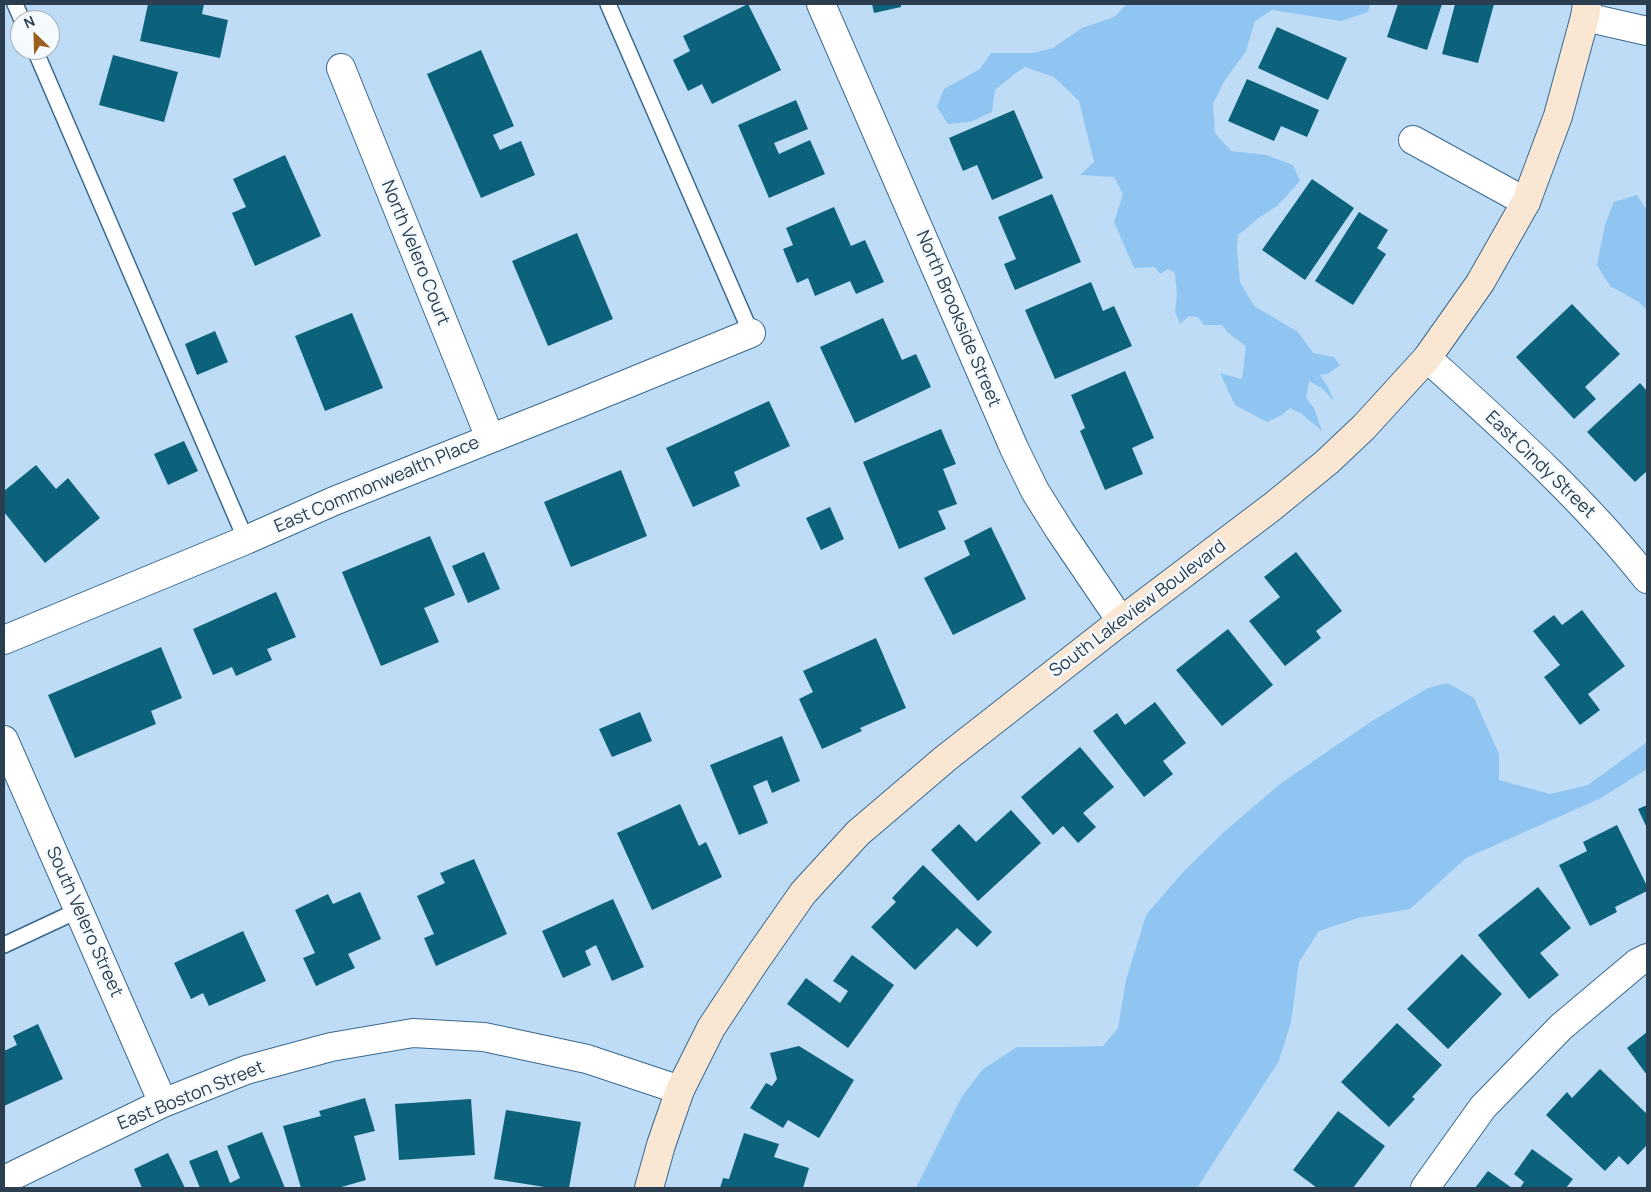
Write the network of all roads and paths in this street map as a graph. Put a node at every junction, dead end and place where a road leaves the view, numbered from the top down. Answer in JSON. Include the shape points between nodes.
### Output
{"nodes":[{"id":1,"x":608,"y":4,"type":"edge"},
{"id":2,"x":821,"y":4,"type":"edge"},
{"id":3,"x":1586,"y":10,"type":"edge"},
{"id":4,"x":1647,"y":31,"type":"edge"},
{"id":5,"x":39,"y":60,"type":"edge"},
{"id":6,"x":341,"y":68,"type":"dead end"},
{"id":7,"x":1413,"y":140,"type":"dead end"},
{"id":8,"x":1526,"y":202,"type":"junction"},
{"id":9,"x":751,"y":333,"type":"joint"},
{"id":10,"x":1426,"y":358,"type":"junction"},
{"id":11,"x":490,"y":438,"type":"junction"},
{"id":12,"x":246,"y":540,"type":"junction"},
{"id":13,"x":1647,"y":579,"type":"edge"},
{"id":14,"x":1121,"y":621,"type":"junction"},
{"id":15,"x":4,"y":640,"type":"edge"},
{"id":16,"x":4,"y":740,"type":"edge"},
{"id":17,"x":79,"y":910,"type":"junction"},
{"id":18,"x":4,"y":945,"type":"edge"},
{"id":19,"x":1647,"y":958,"type":"edge"},
{"id":20,"x":680,"y":1090,"type":"junction"},
{"id":21,"x":164,"y":1103,"type":"junction"},
{"id":22,"x":4,"y":1180,"type":"edge"},
{"id":23,"x":649,"y":1188,"type":"edge"},
{"id":24,"x":1425,"y":1188,"type":"edge"}],
"edges":[{"from":1,"to":9,"type":"lane"},
{"from":2,"to":14,"type":"street","name":"North Brookside Street","via":[[1014,448],[1035,491]]},
{"from":3,"to":4,"type":"street"},
{"from":3,"to":8,"type":"street","name":"South Lakeview Boulevard","via":[[1558,116]]},
{"from":5,"to":12,"type":"lane"},
{"from":6,"to":11,"type":"street","name":"North Velero Court"},
{"from":7,"to":8,"type":"street"},
{"from":8,"to":10,"type":"street","name":"South Lakeview Boulevard","via":[[1480,283]]},
{"from":9,"to":11,"type":"street","name":"East Commonwealth Place"},
{"from":10,"to":13,"type":"street","name":"East Cindy Street","via":[[1548,468],[1618,542]]},
{"from":10,"to":14,"type":"street","name":"South Lakeview Boulevard","via":[[1364,427],[1327,462]]},
{"from":11,"to":12,"type":"street","name":"East Commonwealth Place"},
{"from":12,"to":15,"type":"street","name":"East Commonwealth Place"},
{"from":14,"to":20,"type":"street","name":"South Lakeview Boulevard","via":[[946,758],[858,833],[803,893],[754,962],[711,1028]]},
{"from":16,"to":17,"type":"street","name":"South Velero Street"},
{"from":17,"to":18,"type":"lane"},
{"from":17,"to":21,"type":"street","name":"South Velero Street"},
{"from":19,"to":24,"type":"street","via":[[1561,1027],[1496,1093]]},
{"from":20,"to":21,"type":"street","name":"East Boston Street","via":[[587,1059],[484,1038],[413,1033],[331,1046],[246,1070]]},
{"from":20,"to":23,"type":"street","name":"South Lakeview Boulevard"},
{"from":21,"to":22,"type":"street","name":"East Boston Street"}]}
